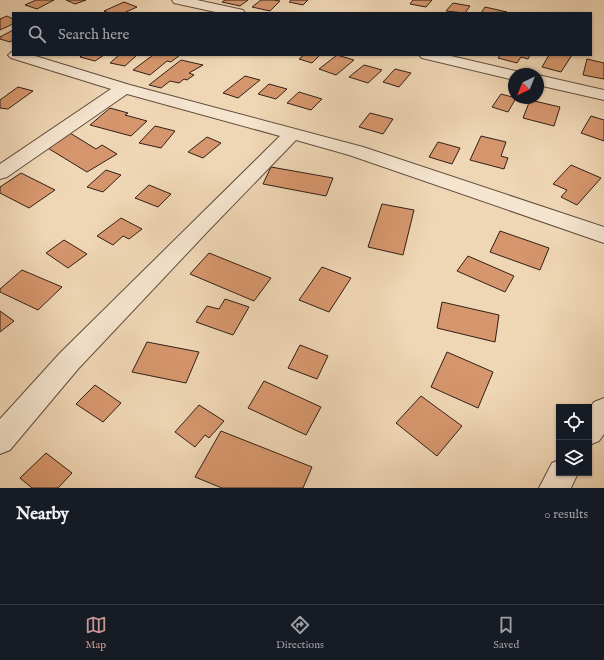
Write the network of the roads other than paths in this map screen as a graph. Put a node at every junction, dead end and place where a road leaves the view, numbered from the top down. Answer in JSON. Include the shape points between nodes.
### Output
{"nodes":[{"id":1,"x":179,"y":0,"type":"edge"},
{"id":2,"x":233,"y":12,"type":"edge"},
{"id":3,"x":0,"y":50,"type":"edge"},
{"id":4,"x":12,"y":54,"type":"edge"},
{"id":5,"x":17,"y":56,"type":"edge"},
{"id":6,"x":431,"y":56,"type":"edge"},
{"id":7,"x":508,"y":74,"type":"edge"},
{"id":8,"x":544,"y":81,"type":"edge"},
{"id":9,"x":124,"y":88,"type":"junction"},
{"id":10,"x":604,"y":94,"type":"edge"},
{"id":11,"x":291,"y":134,"type":"junction"},
{"id":12,"x":0,"y":173,"type":"edge"},
{"id":13,"x":604,"y":235,"type":"edge"},
{"id":14,"x":604,"y":411,"type":"edge"},
{"id":15,"x":592,"y":428,"type":"edge"},
{"id":16,"x":0,"y":440,"type":"edge"},
{"id":17,"x":561,"y":476,"type":"edge"},
{"id":18,"x":554,"y":488,"type":"edge"}],
"edges":[{"from":1,"to":2,"type":"street"},
{"from":3,"to":4,"type":"street"},
{"from":5,"to":9,"type":"street"},
{"from":6,"to":7,"type":"street"},
{"from":8,"to":10,"type":"street"},
{"from":9,"to":11,"type":"street"},
{"from":9,"to":12,"type":"street"},
{"from":11,"to":13,"type":"street","via":[[356,151]]},
{"from":11,"to":16,"type":"street","via":[[69,361]]},
{"from":14,"to":15,"type":"street"},
{"from":17,"to":18,"type":"street"}]}
